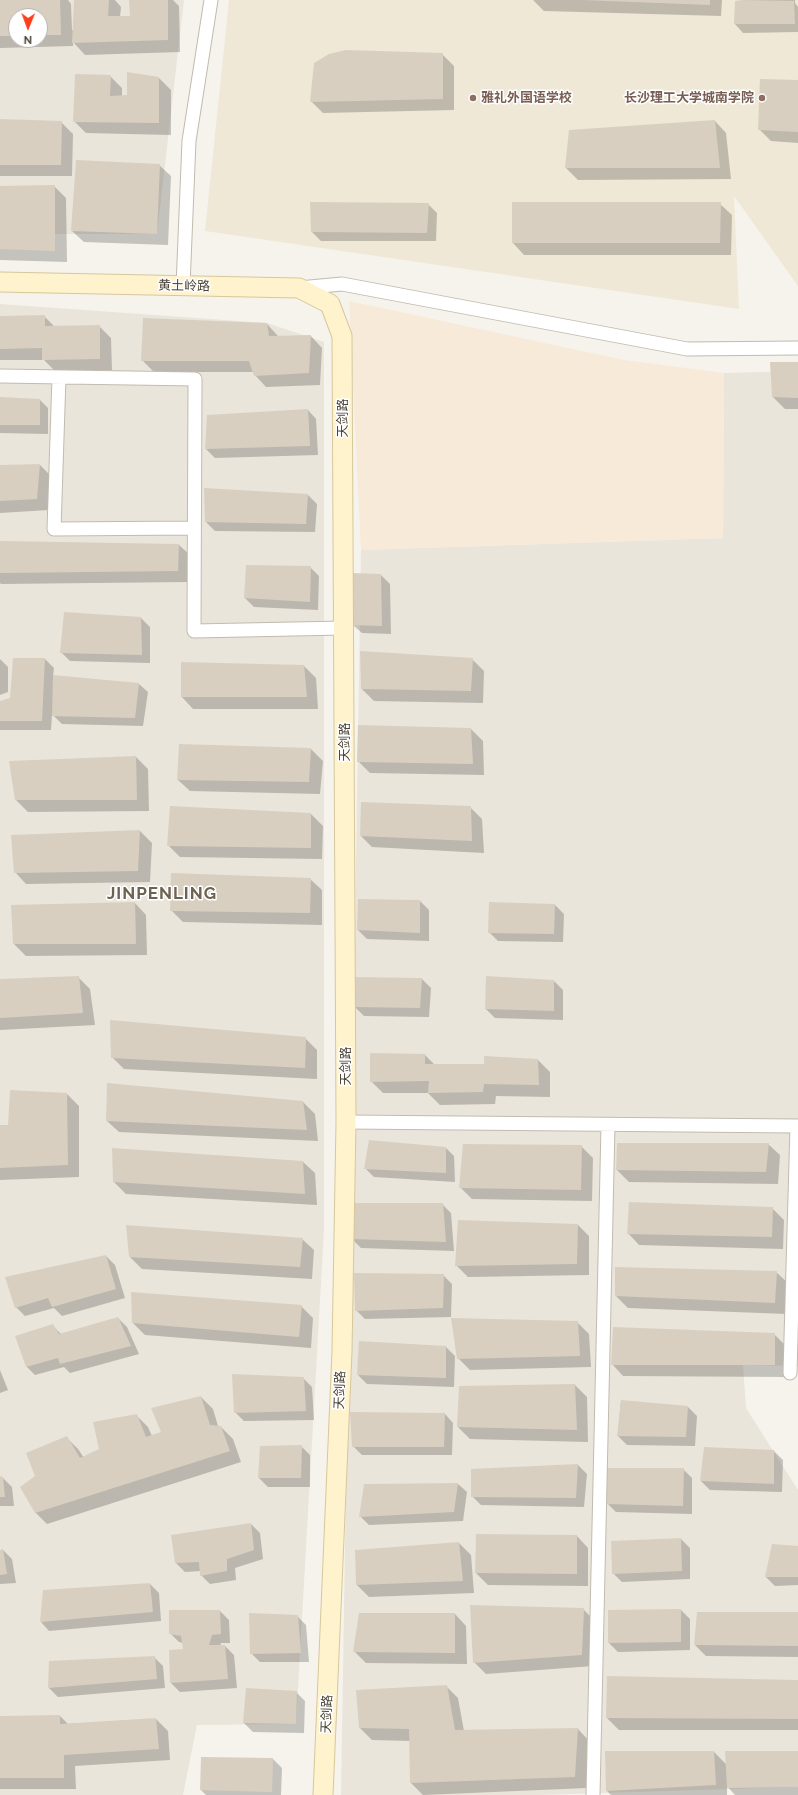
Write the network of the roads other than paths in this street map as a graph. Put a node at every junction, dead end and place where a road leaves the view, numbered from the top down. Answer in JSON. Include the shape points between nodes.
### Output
{"nodes":[{"id":1,"x":211,"y":0,"type":"edge"},
{"id":2,"x":0,"y":282,"type":"edge"},
{"id":3,"x":183,"y":286,"type":"junction"},
{"id":4,"x":299,"y":288,"type":"junction"},
{"id":5,"x":342,"y":336,"type":"joint"},
{"id":6,"x":798,"y":348,"type":"edge"},
{"id":7,"x":0,"y":376,"type":"edge"},
{"id":8,"x":59,"y":377,"type":"junction"},
{"id":9,"x":194,"y":528,"type":"junction"},
{"id":10,"x":344,"y":628,"type":"junction"},
{"id":11,"x":346,"y":1122,"type":"junction"},
{"id":12,"x":608,"y":1125,"type":"junction"},
{"id":13,"x":797,"y":1126,"type":"edge"},
{"id":14,"x":790,"y":1373,"type":"dead end"},
{"id":15,"x":323,"y":1795,"type":"edge"},
{"id":16,"x":593,"y":1795,"type":"edge"}],
"edges":[{"from":1,"to":3,"type":"street","via":[[189,141]]},
{"from":2,"to":3,"type":"street","name":"黄土岭路"},
{"from":3,"to":4,"type":"street","name":"黄土岭路"},
{"from":4,"to":5,"type":"street","name":"黄土岭路","via":[[330,304]]},
{"from":4,"to":6,"type":"street","via":[[342,284],[687,348]]},
{"from":5,"to":10,"type":"street","name":"天剑路"},
{"from":7,"to":8,"type":"street"},
{"from":8,"to":9,"type":"street","via":[[195,379]]},
{"from":8,"to":9,"type":"street","via":[[54,529]]},
{"from":9,"to":10,"type":"street","via":[[194,631]]},
{"from":10,"to":11,"type":"street","name":"天剑路"},
{"from":11,"to":12,"type":"street"},
{"from":11,"to":15,"type":"street","name":"天剑路","via":[[342,1351]]},
{"from":12,"to":13,"type":"street"},
{"from":12,"to":16,"type":"street"},
{"from":13,"to":14,"type":"street"}]}
